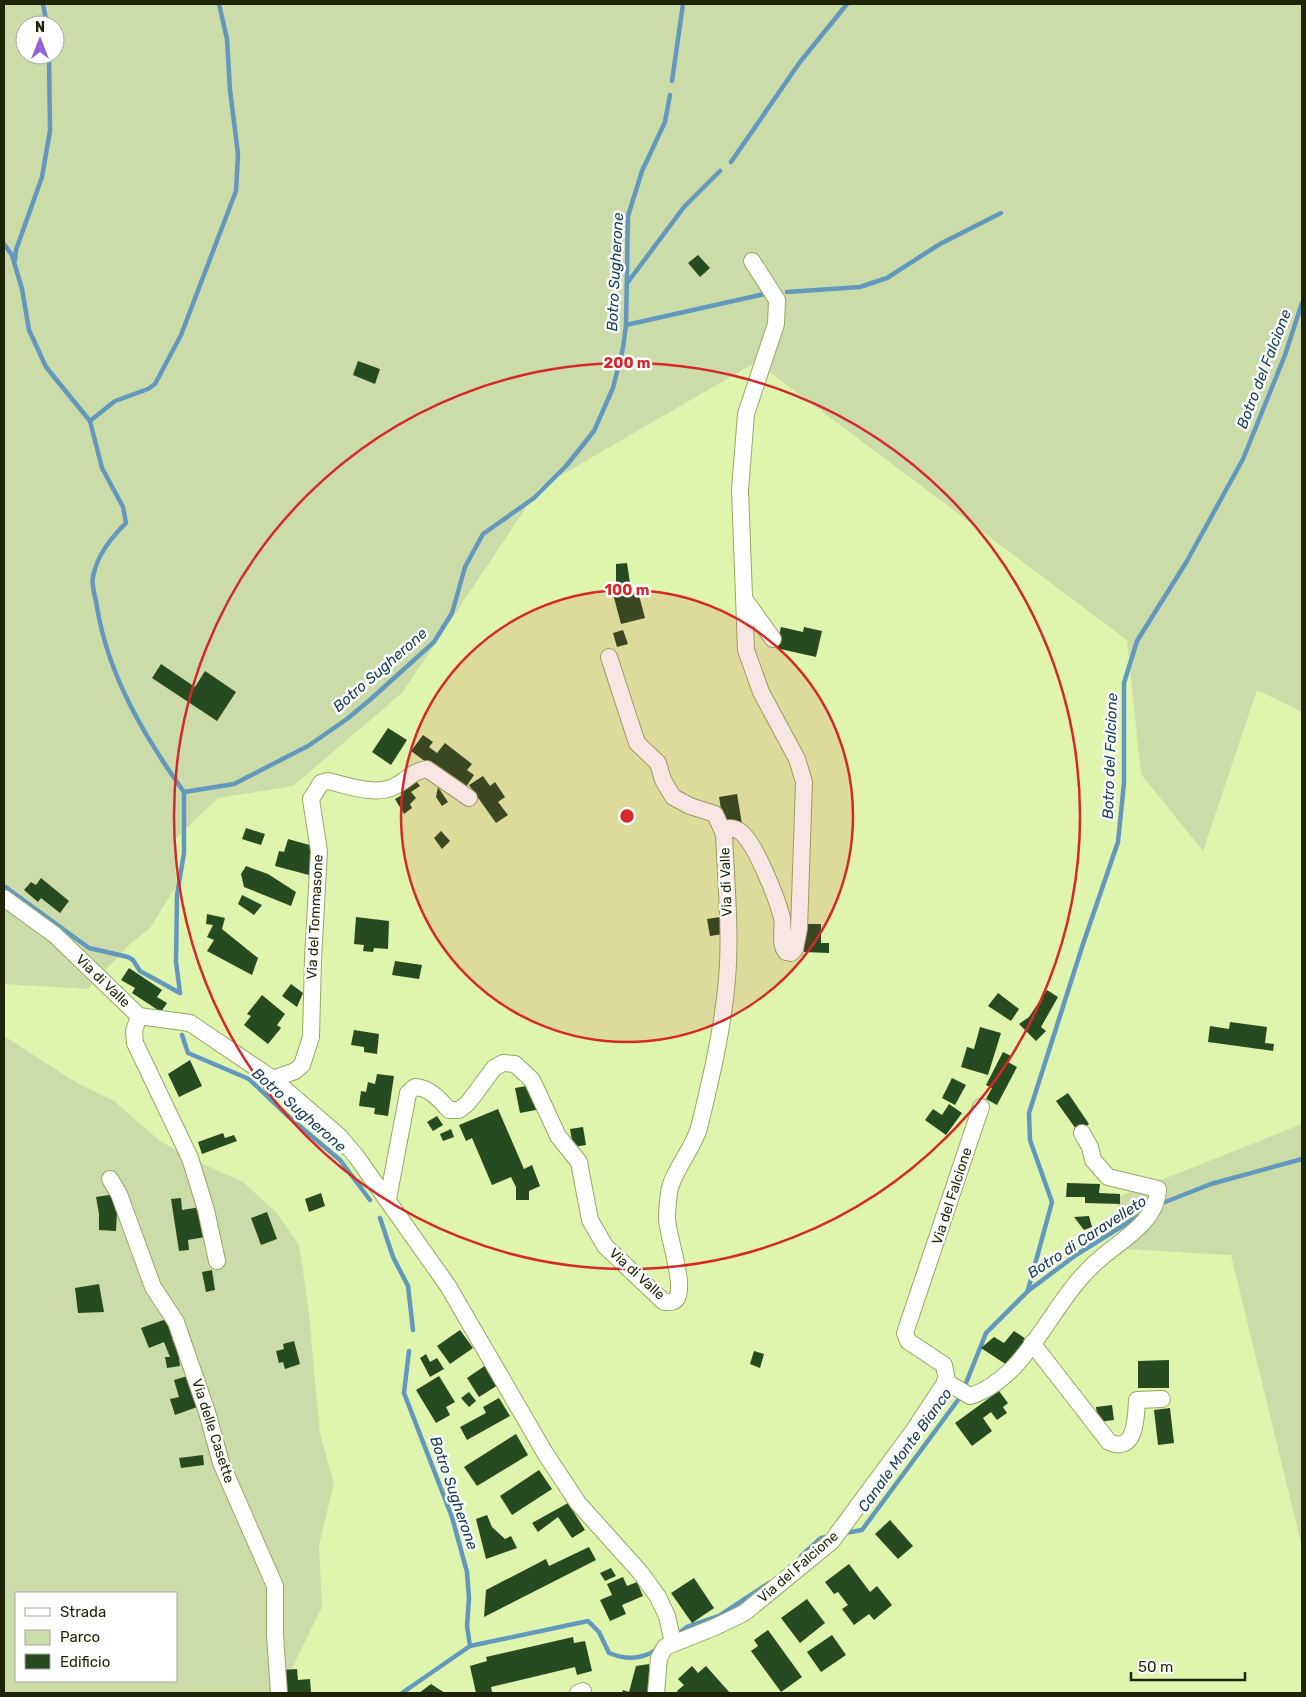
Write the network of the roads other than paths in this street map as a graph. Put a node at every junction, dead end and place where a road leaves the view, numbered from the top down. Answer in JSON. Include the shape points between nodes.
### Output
{"nodes":[{"id":1,"x":752,"y":261,"type":"dead end"},
{"id":2,"x":745,"y":600,"type":"junction"},
{"id":3,"x":773,"y":639,"type":"dead end"},
{"id":4,"x":609,"y":657,"type":"dead end"},
{"id":5,"x":469,"y":798,"type":"dead end"},
{"id":6,"x":724,"y":834,"type":"junction"},
{"id":7,"x":4,"y":898,"type":"edge"},
{"id":8,"x":138,"y":1016,"type":"junction"},
{"id":9,"x":273,"y":1079,"type":"junction"},
{"id":10,"x":981,"y":1106,"type":"dead end"},
{"id":11,"x":1082,"y":1133,"type":"dead end"},
{"id":12,"x":110,"y":1179,"type":"dead end"},
{"id":13,"x":388,"y":1199,"type":"junction"},
{"id":14,"x":217,"y":1261,"type":"dead end"},
{"id":15,"x":1032,"y":1343,"type":"junction"},
{"id":16,"x":949,"y":1383,"type":"junction"},
{"id":17,"x":1162,"y":1399,"type":"dead end"},
{"id":18,"x":672,"y":1636,"type":"junction"},
{"id":19,"x":279,"y":1693,"type":"edge"},
{"id":20,"x":656,"y":1693,"type":"edge"}],
"edges":[{"from":1,"to":2,"type":"street","via":[[778,300],[776,324],[746,414],[740,490]]},
{"from":2,"to":3,"type":"street"},
{"from":2,"to":6,"type":"street","name":"Via di Valle","via":[[746,650],[761,692],[797,759],[804,782],[799,929],[795,949],[791,953],[784,950],[780,909],[750,845],[736,828],[729,828]]},
{"from":4,"to":6,"type":"street","name":"Via di Valle","via":[[637,743],[658,763],[673,797],[715,814]]},
{"from":5,"to":9,"type":"street","name":"Via del Tommasone","via":[[427,769],[414,771],[392,788],[379,790],[328,781],[321,783],[310,799],[319,851],[311,1037],[302,1064],[291,1074]]},
{"from":6,"to":13,"type":"street","name":"Via di Valle","via":[[728,930],[722,1025],[698,1128],[691,1149],[669,1190],[667,1219],[679,1289],[677,1298],[664,1302],[605,1246],[590,1220],[579,1162],[558,1136],[532,1080],[515,1064],[503,1063],[494,1068],[468,1104],[459,1110],[449,1110],[437,1096],[422,1088],[415,1087],[408,1093]]},
{"from":7,"to":8,"type":"street","name":"Via di Valle","via":[[55,934]]},
{"from":8,"to":9,"type":"street","name":"Via di Valle","via":[[190,1023]]},
{"from":8,"to":14,"type":"street","via":[[135,1043],[190,1158]]},
{"from":9,"to":13,"type":"street","name":"Via di Valle","via":[[339,1136]]},
{"from":10,"to":16,"type":"street","name":"Via del Falcione","via":[[905,1333],[908,1341],[944,1366]]},
{"from":11,"to":15,"type":"street","via":[[1093,1160],[1108,1177],[1158,1189],[1158,1196],[1131,1236],[1100,1258]]},
{"from":12,"to":19,"type":"street","name":"Via delle Casette","via":[[119,1194],[153,1287],[176,1322],[221,1463],[275,1586]]},
{"from":13,"to":18,"type":"street","name":"Via di Valle","via":[[448,1286],[544,1453],[578,1503],[650,1586],[664,1607]]},
{"from":15,"to":16,"type":"street","via":[[1014,1367],[981,1393],[970,1396]]},
{"from":15,"to":17,"type":"street","via":[[1109,1442],[1117,1446],[1132,1436],[1137,1400]]},
{"from":16,"to":18,"type":"street","name":"Via del Falcione","via":[[832,1541],[752,1608],[716,1627]]},
{"from":18,"to":20,"type":"street","via":[[659,1658]]}]}
